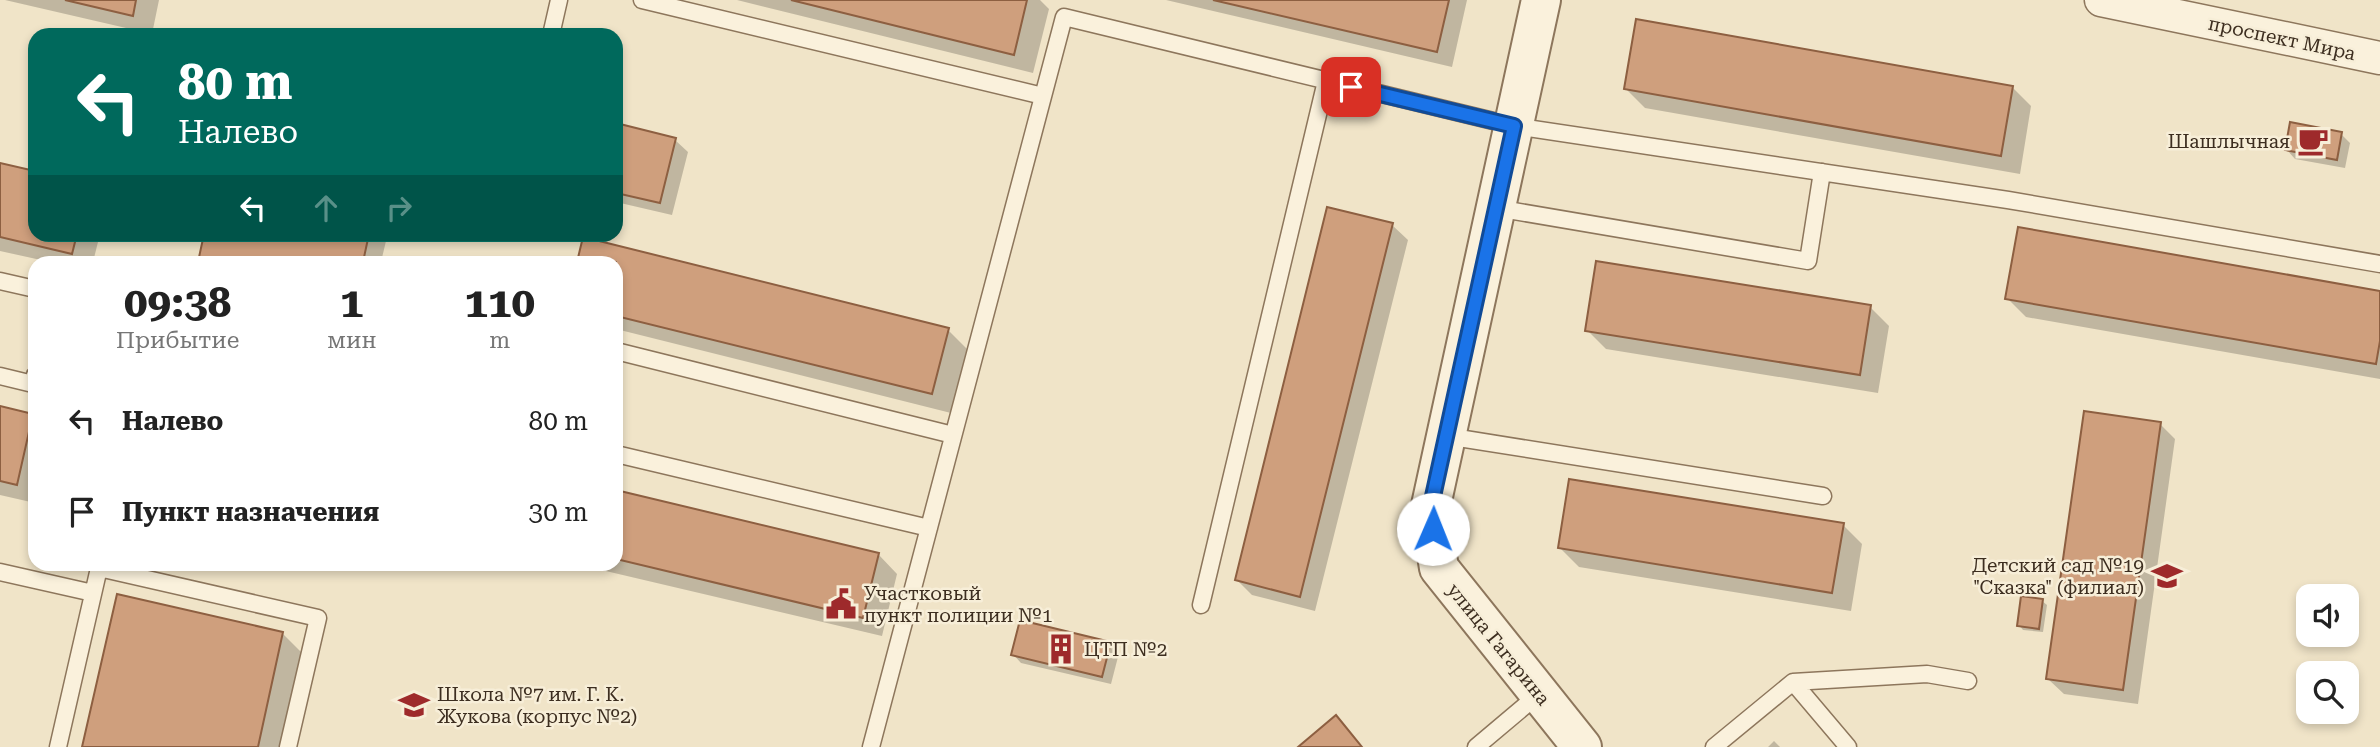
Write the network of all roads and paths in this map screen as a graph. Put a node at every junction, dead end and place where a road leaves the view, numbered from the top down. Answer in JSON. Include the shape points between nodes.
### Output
{"nodes":[{"id":1,"x":559,"y":0,"type":"edge"},
{"id":2,"x":642,"y":0,"type":"edge"},
{"id":3,"x":1541,"y":0,"type":"edge"},
{"id":4,"x":2101,"y":0,"type":"edge"},
{"id":5,"x":553,"y":28,"type":"edge"},
{"id":6,"x":2380,"y":58,"type":"edge"},
{"id":7,"x":1326,"y":81,"type":"junction"},
{"id":8,"x":1043,"y":96,"type":"junction"},
{"id":9,"x":1514,"y":126,"type":"junction"},
{"id":10,"x":1822,"y":172,"type":"junction"},
{"id":11,"x":1496,"y":208,"type":"junction"},
{"id":12,"x":2380,"y":264,"type":"edge"},
{"id":13,"x":0,"y":281,"type":"edge"},
{"id":14,"x":28,"y":287,"type":"edge"},
{"id":15,"x":623,"y":353,"type":"edge"},
{"id":16,"x":0,"y":376,"type":"edge"},
{"id":17,"x":28,"y":383,"type":"edge"},
{"id":18,"x":953,"y":435,"type":"junction"},
{"id":19,"x":1446,"y":436,"type":"junction"},
{"id":20,"x":623,"y":456,"type":"edge"},
{"id":21,"x":1823,"y":496,"type":"dead end"},
{"id":22,"x":929,"y":528,"type":"junction"},
{"id":23,"x":98,"y":571,"type":"edge"},
{"id":24,"x":112,"y":571,"type":"edge"},
{"id":25,"x":0,"y":572,"type":"edge"},
{"id":26,"x":93,"y":593,"type":"junction"},
{"id":27,"x":1200,"y":605,"type":"dead end"},
{"id":28,"x":1968,"y":681,"type":"dead end"},
{"id":29,"x":1793,"y":682,"type":"junction"},
{"id":30,"x":1539,"y":694,"type":"junction"},
{"id":31,"x":58,"y":747,"type":"edge"},
{"id":32,"x":288,"y":747,"type":"edge"},
{"id":33,"x":871,"y":747,"type":"edge"},
{"id":34,"x":1476,"y":747,"type":"edge"},
{"id":35,"x":1582,"y":747,"type":"edge"},
{"id":36,"x":1714,"y":747,"type":"edge"},
{"id":37,"x":1848,"y":747,"type":"edge"}],
"edges":[{"from":1,"to":5,"type":"lane"},
{"from":2,"to":8,"type":"lane"},
{"from":3,"to":9,"type":"street","name":"улица Гагарина"},
{"from":4,"to":6,"type":"street","name":"проспект Мира"},
{"from":7,"to":8,"type":"lane","via":[[1064,17]]},
{"from":7,"to":9,"type":"lane"},
{"from":7,"to":27,"type":"lane"},
{"from":8,"to":18,"type":"lane"},
{"from":9,"to":10,"type":"lane"},
{"from":9,"to":11,"type":"street","name":"улица Гагарина"},
{"from":10,"to":11,"type":"lane","via":[[1808,261]]},
{"from":10,"to":12,"type":"lane"},
{"from":11,"to":19,"type":"street","name":"улица Гагарина"},
{"from":13,"to":14,"type":"lane"},
{"from":15,"to":18,"type":"lane"},
{"from":16,"to":17,"type":"lane"},
{"from":18,"to":22,"type":"lane"},
{"from":19,"to":21,"type":"lane"},
{"from":19,"to":30,"type":"street","name":"улица Гагарина","via":[[1430,510],[1439,568]]},
{"from":20,"to":22,"type":"lane"},
{"from":22,"to":33,"type":"lane"},
{"from":23,"to":26,"type":"lane"},
{"from":24,"to":32,"type":"lane","via":[[318,618]]},
{"from":25,"to":26,"type":"lane"},
{"from":26,"to":31,"type":"lane"},
{"from":28,"to":29,"type":"lane","via":[[1927,674]]},
{"from":29,"to":36,"type":"lane"},
{"from":29,"to":37,"type":"lane"},
{"from":30,"to":34,"type":"lane"},
{"from":30,"to":35,"type":"street","name":"улица Гагарина"}]}
